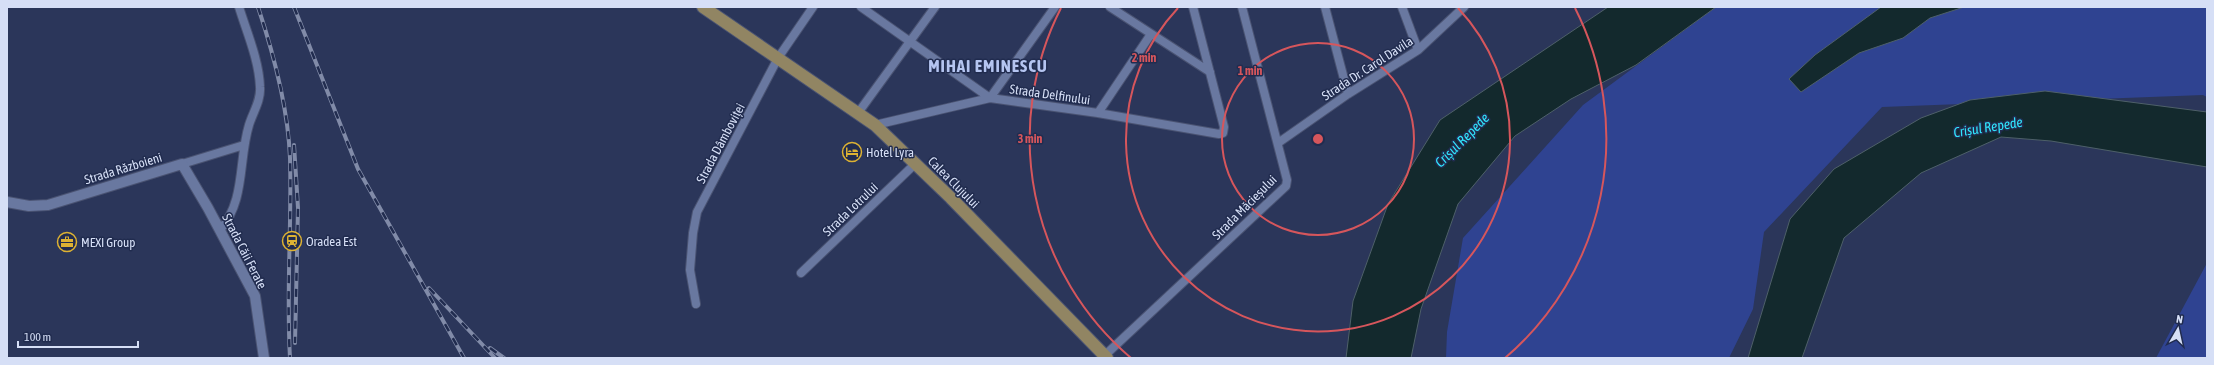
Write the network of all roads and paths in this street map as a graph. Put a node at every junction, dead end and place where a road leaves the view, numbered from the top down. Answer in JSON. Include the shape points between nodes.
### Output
{"nodes":[{"id":1,"x":240,"y":7,"type":"edge"},
{"id":2,"x":703,"y":7,"type":"edge"},
{"id":3,"x":814,"y":7,"type":"edge"},
{"id":4,"x":861,"y":7,"type":"edge"},
{"id":5,"x":935,"y":7,"type":"edge"},
{"id":6,"x":1055,"y":7,"type":"edge"},
{"id":7,"x":1110,"y":7,"type":"edge"},
{"id":8,"x":1193,"y":7,"type":"edge"},
{"id":9,"x":1242,"y":7,"type":"edge"},
{"id":10,"x":1325,"y":7,"type":"edge"},
{"id":11,"x":1402,"y":7,"type":"edge"},
{"id":12,"x":1464,"y":7,"type":"edge"},
{"id":13,"x":1152,"y":34,"type":"junction"},
{"id":14,"x":910,"y":41,"type":"junction"},
{"id":15,"x":1418,"y":50,"type":"junction"},
{"id":16,"x":778,"y":58,"type":"junction"},
{"id":17,"x":1210,"y":72,"type":"junction"},
{"id":18,"x":1348,"y":94,"type":"junction"},
{"id":19,"x":990,"y":98,"type":"junction"},
{"id":20,"x":858,"y":113,"type":"junction"},
{"id":21,"x":1098,"y":113,"type":"junction"},
{"id":22,"x":875,"y":125,"type":"junction"},
{"id":23,"x":1278,"y":143,"type":"junction"},
{"id":24,"x":244,"y":145,"type":"junction"},
{"id":25,"x":916,"y":163,"type":"junction"},
{"id":26,"x":182,"y":164,"type":"junction"},
{"id":27,"x":7,"y":202,"type":"edge"},
{"id":28,"x":220,"y":230,"type":"junction"},
{"id":29,"x":801,"y":273,"type":"dead end"},
{"id":30,"x":696,"y":304,"type":"dead end"},
{"id":31,"x":1104,"y":357,"type":"edge"},
{"id":32,"x":264,"y":358,"type":"edge"}],
"edges":[{"from":1,"to":24,"type":"street","via":[[256,59],[260,87],[260,98]]},
{"from":2,"to":16,"type":"main road","name":"Calea Clujului"},
{"from":3,"to":16,"type":"street","name":"Strada Dâmboviței"},
{"from":4,"to":14,"type":"street"},
{"from":5,"to":14,"type":"street"},
{"from":6,"to":19,"type":"street"},
{"from":7,"to":13,"type":"street"},
{"from":8,"to":17,"type":"street"},
{"from":9,"to":23,"type":"street","name":"Strada Măcieșului"},
{"from":10,"to":18,"type":"street"},
{"from":11,"to":15,"type":"street"},
{"from":12,"to":15,"type":"street","name":"Strada Dr. Carol Davila"},
{"from":13,"to":17,"type":"street"},
{"from":13,"to":21,"type":"street"},
{"from":14,"to":19,"type":"street"},
{"from":14,"to":20,"type":"street"},
{"from":15,"to":18,"type":"street","name":"Strada Dr. Carol Davila"},
{"from":16,"to":20,"type":"main road","name":"Calea Clujului"},
{"from":16,"to":30,"type":"street","name":"Strada Dâmboviței","via":[[697,212],[690,270]]},
{"from":17,"to":21,"type":"street","name":"Strada Delfinului","via":[[1224,128],[1223,133]]},
{"from":18,"to":23,"type":"street","name":"Strada Dr. Carol Davila"},
{"from":19,"to":21,"type":"street","name":"Strada Delfinului"},
{"from":19,"to":22,"type":"street","name":"Strada Delfinului"},
{"from":20,"to":22,"type":"main road","name":"Calea Clujului"},
{"from":22,"to":25,"type":"main road","name":"Calea Clujului"},
{"from":23,"to":31,"type":"street","name":"Strada Măcieșului","via":[[1287,180],[1286,186]]},
{"from":24,"to":26,"type":"street","name":"Strada Războieni"},
{"from":24,"to":28,"type":"street","via":[[238,196],[232,213]]},
{"from":25,"to":29,"type":"street","name":"Strada Lotrului"},
{"from":25,"to":31,"type":"main road","name":"Calea Clujului"},
{"from":26,"to":27,"type":"street","name":"Strada Războieni","via":[[48,205],[29,206]]},
{"from":26,"to":28,"type":"street","name":"Strada Căii Ferate"},
{"from":28,"to":32,"type":"street","name":"Strada Căii Ferate","via":[[255,296]]}]}
